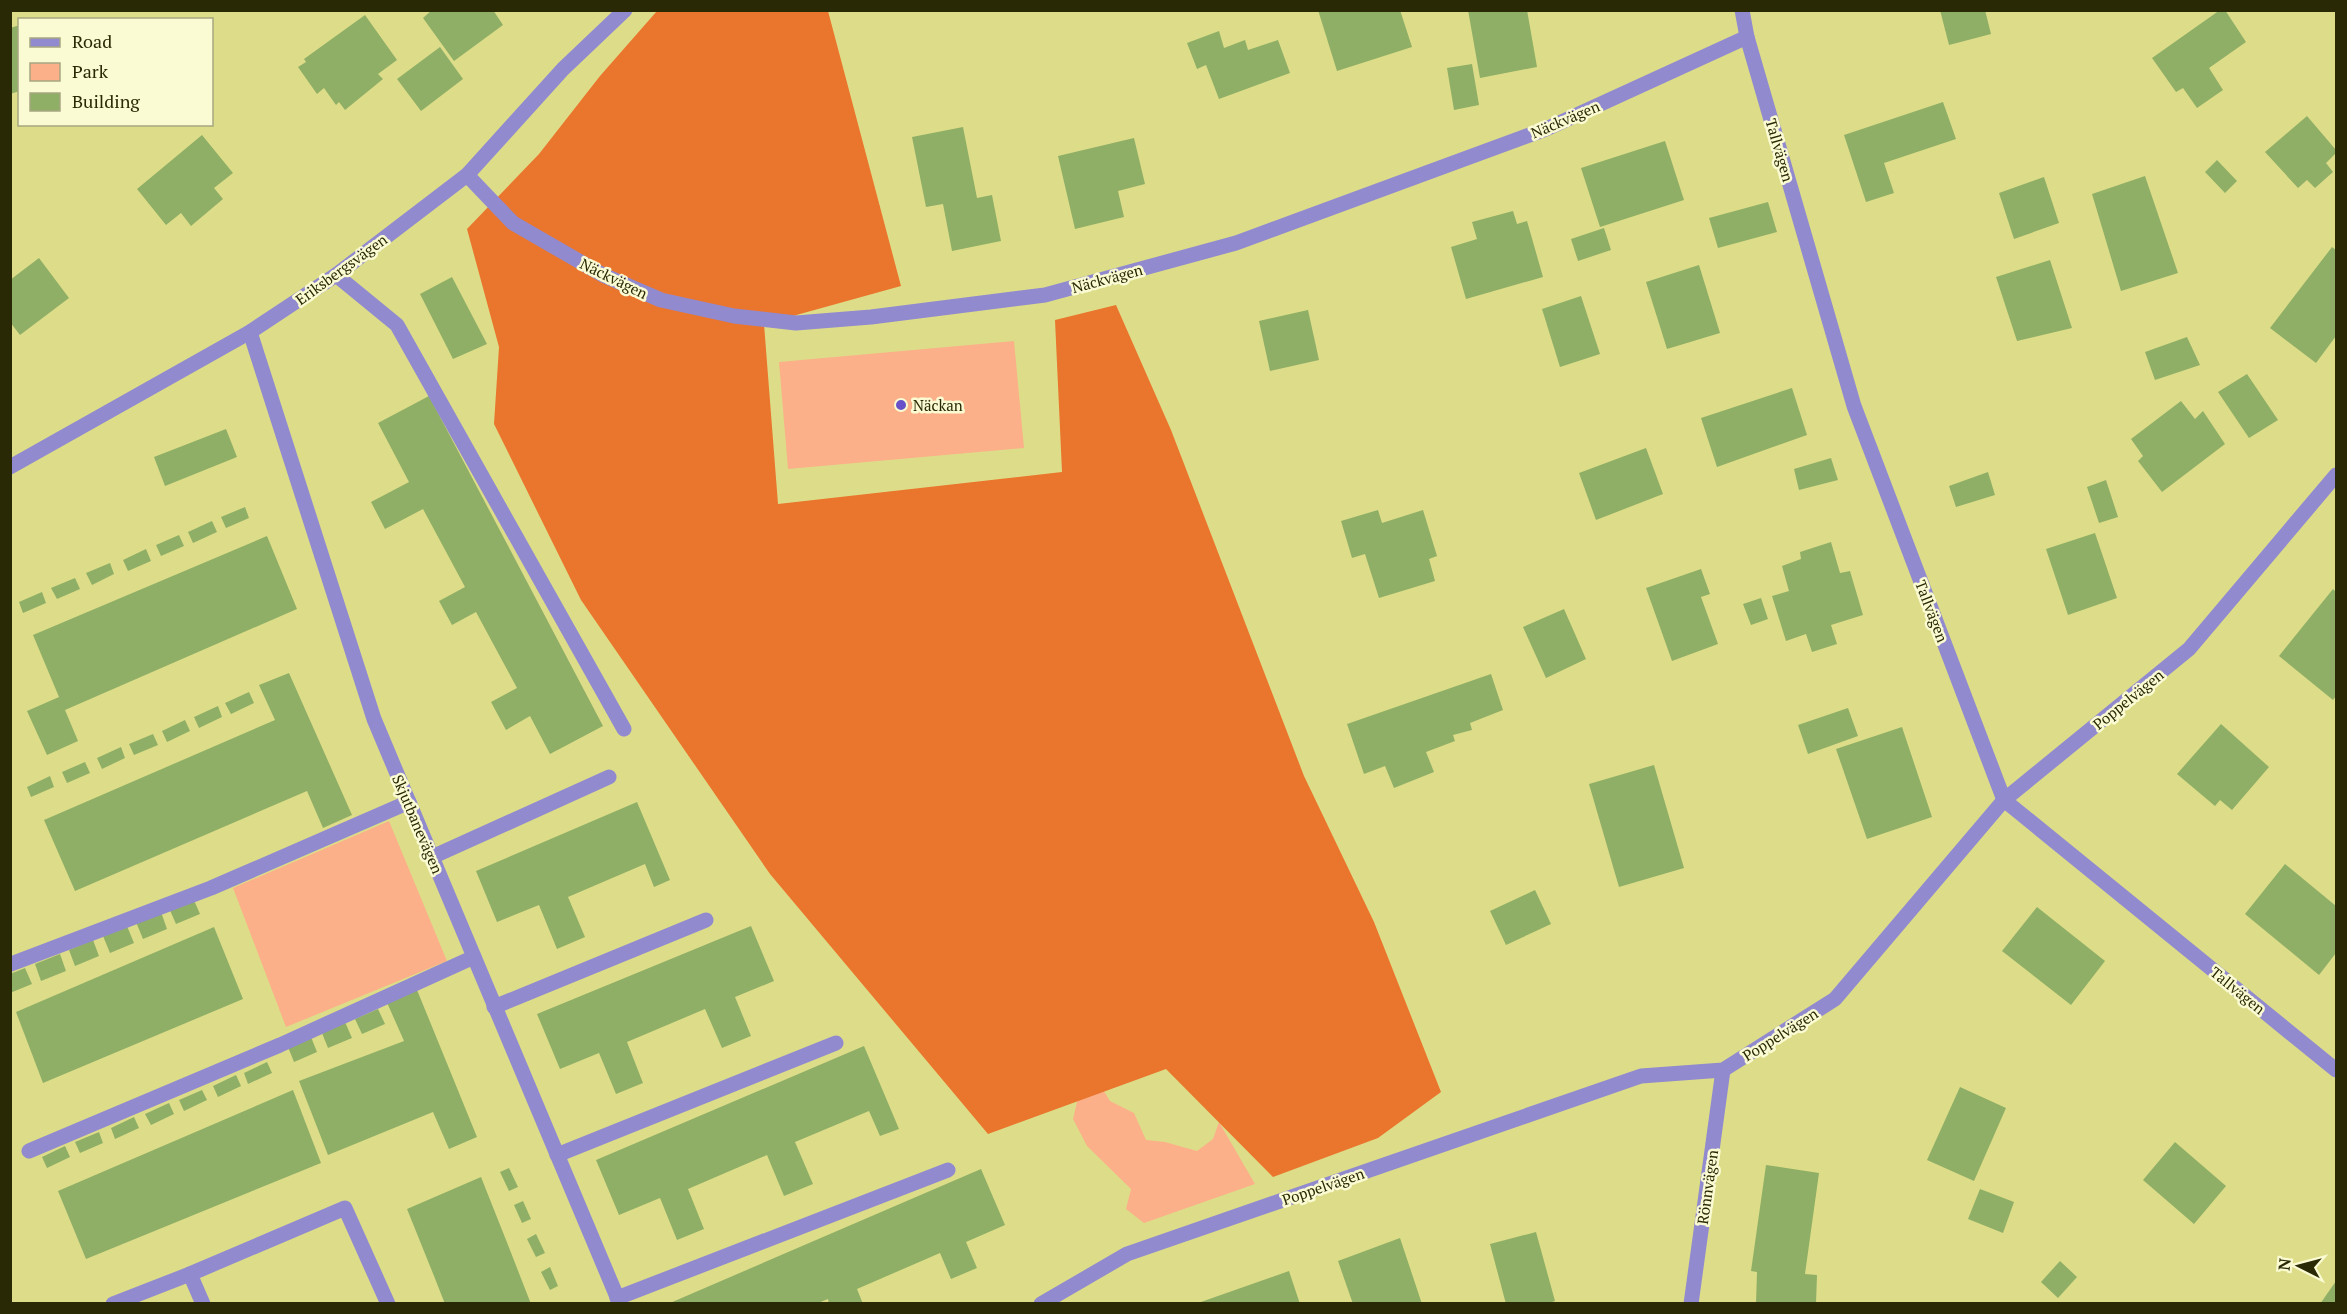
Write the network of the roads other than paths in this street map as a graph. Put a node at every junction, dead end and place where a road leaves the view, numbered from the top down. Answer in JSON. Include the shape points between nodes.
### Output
{"nodes":[{"id":1,"x":624,"y":10,"type":"edge"},
{"id":2,"x":1742,"y":10,"type":"edge"},
{"id":3,"x":1747,"y":37,"type":"junction"},
{"id":4,"x":467,"y":175,"type":"junction"},
{"id":5,"x":336,"y":275,"type":"junction"},
{"id":6,"x":249,"y":332,"type":"junction"},
{"id":7,"x":10,"y":467,"type":"edge"},
{"id":8,"x":2337,"y":475,"type":"edge"},
{"id":9,"x":624,"y":729,"type":"dead end"},
{"id":10,"x":609,"y":777,"type":"dead end"},
{"id":11,"x":2004,"y":800,"type":"junction"},
{"id":12,"x":409,"y":802,"type":"junction"},
{"id":13,"x":432,"y":857,"type":"junction"},
{"id":14,"x":706,"y":920,"type":"dead end"},
{"id":15,"x":474,"y":957,"type":"junction"},
{"id":16,"x":10,"y":964,"type":"edge"},
{"id":17,"x":494,"y":1007,"type":"junction"},
{"id":18,"x":836,"y":1043,"type":"dead end"},
{"id":19,"x":1723,"y":1070,"type":"junction"},
{"id":20,"x":2337,"y":1070,"type":"edge"},
{"id":21,"x":29,"y":1151,"type":"dead end"},
{"id":22,"x":557,"y":1155,"type":"junction"},
{"id":23,"x":948,"y":1170,"type":"dead end"},
{"id":24,"x":190,"y":1274,"type":"junction"},
{"id":25,"x":618,"y":1300,"type":"edge"},
{"id":26,"x":113,"y":1304,"type":"edge"},
{"id":27,"x":203,"y":1304,"type":"edge"},
{"id":28,"x":388,"y":1304,"type":"edge"},
{"id":29,"x":1041,"y":1304,"type":"edge"},
{"id":30,"x":1691,"y":1304,"type":"edge"}],
"edges":[{"from":1,"to":4,"type":"street","name":"Eriksbergsvägen","via":[[563,69]]},
{"from":2,"to":3,"type":"street","name":"Tallvägen"},
{"from":3,"to":4,"type":"street","name":"Näckvägen","via":[[1545,129],[1236,243],[1045,294],[871,317],[796,323],[734,316],[661,300],[603,275],[513,223]]},
{"from":3,"to":11,"type":"street","name":"Tallvägen","via":[[1854,406]]},
{"from":4,"to":5,"type":"street","name":"Eriksbergsvägen"},
{"from":5,"to":6,"type":"street","name":"Eriksbergsvägen"},
{"from":5,"to":9,"type":"street","via":[[397,325]]},
{"from":6,"to":7,"type":"street","name":"Eriksbergsvägen"},
{"from":6,"to":12,"type":"street","name":"Skjutbanevägen","via":[[374,719]]},
{"from":8,"to":11,"type":"street","name":"Poppelvägen","via":[[2189,649]]},
{"from":10,"to":13,"type":"street"},
{"from":11,"to":19,"type":"street","name":"Poppelvägen","via":[[1835,999]]},
{"from":11,"to":20,"type":"street","name":"Tallvägen"},
{"from":12,"to":13,"type":"street","name":"Skjutbanevägen"},
{"from":12,"to":16,"type":"street","via":[[211,888]]},
{"from":13,"to":15,"type":"street","name":"Skjutbanevägen"},
{"from":14,"to":17,"type":"street"},
{"from":15,"to":17,"type":"street","name":"Skjutbanevägen"},
{"from":15,"to":21,"type":"street","via":[[280,1046]]},
{"from":17,"to":22,"type":"street","name":"Skjutbanevägen"},
{"from":18,"to":22,"type":"street"},
{"from":19,"to":29,"type":"street","name":"Poppelvägen","via":[[1641,1076],[1127,1254]]},
{"from":19,"to":30,"type":"street","name":"Rönnvägen"},
{"from":22,"to":25,"type":"street","name":"Skjutbanevägen"},
{"from":23,"to":25,"type":"street"},
{"from":24,"to":26,"type":"street"},
{"from":24,"to":27,"type":"street"},
{"from":24,"to":28,"type":"street","via":[[345,1208]]}]}
